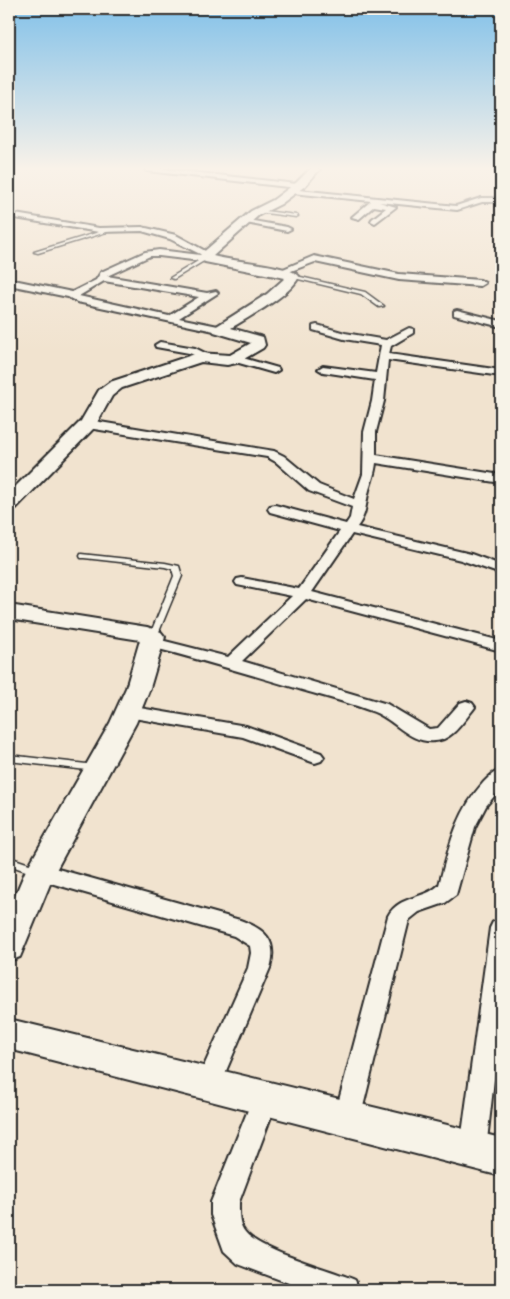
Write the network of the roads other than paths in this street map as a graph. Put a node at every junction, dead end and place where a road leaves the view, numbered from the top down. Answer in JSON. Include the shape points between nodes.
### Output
{"nodes":[{"id":1,"x":97,"y":230,"type":"edge"},
{"id":2,"x":111,"y":230,"type":"junction"},
{"id":3,"x":120,"y":230,"type":"edge"},
{"id":4,"x":139,"y":230,"type":"edge"},
{"id":5,"x":237,"y":230,"type":"edge"},
{"id":6,"x":36,"y":252,"type":"dead end"},
{"id":7,"x":207,"y":257,"type":"junction"},
{"id":8,"x":286,"y":274,"type":"junction"},
{"id":9,"x":101,"y":278,"type":"junction"},
{"id":10,"x":172,"y":278,"type":"dead end"},
{"id":11,"x":9,"y":282,"type":"edge"},
{"id":12,"x":480,"y":283,"type":"dead end"},
{"id":13,"x":73,"y":295,"type":"junction"},
{"id":14,"x":381,"y":306,"type":"dead end"},
{"id":15,"x":457,"y":313,"type":"dead end"},
{"id":16,"x":170,"y":319,"type":"junction"},
{"id":17,"x":501,"y":324,"type":"edge"},
{"id":18,"x":317,"y":328,"type":"dead end"},
{"id":19,"x":218,"y":329,"type":"junction"},
{"id":20,"x":409,"y":331,"type":"dead end"},
{"id":21,"x":386,"y":344,"type":"junction"},
{"id":22,"x":160,"y":345,"type":"dead end"},
{"id":23,"x":206,"y":356,"type":"junction"},
{"id":24,"x":382,"y":356,"type":"junction"},
{"id":25,"x":236,"y":359,"type":"junction"},
{"id":26,"x":323,"y":369,"type":"dead end"},
{"id":27,"x":274,"y":370,"type":"dead end"},
{"id":28,"x":501,"y":374,"type":"edge"},
{"id":29,"x":380,"y":377,"type":"junction"},
{"id":30,"x":88,"y":424,"type":"junction"},
{"id":31,"x":369,"y":458,"type":"junction"},
{"id":32,"x":501,"y":479,"type":"edge"},
{"id":33,"x":9,"y":504,"type":"edge"},
{"id":34,"x":361,"y":506,"type":"junction"},
{"id":35,"x":276,"y":509,"type":"dead end"},
{"id":36,"x":350,"y":530,"type":"junction"},
{"id":37,"x":84,"y":556,"type":"dead end"},
{"id":38,"x":501,"y":570,"type":"edge"},
{"id":39,"x":242,"y":582,"type":"dead end"},
{"id":40,"x":303,"y":594,"type":"junction"},
{"id":41,"x":9,"y":612,"type":"edge"},
{"id":42,"x":153,"y":640,"type":"junction"},
{"id":43,"x":501,"y":646,"type":"edge"},
{"id":44,"x":230,"y":663,"type":"junction"},
{"id":45,"x":466,"y":707,"type":"dead end"},
{"id":46,"x":128,"y":712,"type":"junction"},
{"id":47,"x":314,"y":757,"type":"dead end"},
{"id":48,"x":9,"y":758,"type":"edge"},
{"id":49,"x":98,"y":769,"type":"junction"},
{"id":50,"x":501,"y":776,"type":"edge"},
{"id":51,"x":9,"y":861,"type":"edge"},
{"id":52,"x":40,"y":872,"type":"junction"},
{"id":53,"x":501,"y":928,"type":"edge"},
{"id":54,"x":9,"y":948,"type":"edge"},
{"id":55,"x":9,"y":1034,"type":"edge"},
{"id":56,"x":208,"y":1084,"type":"junction"},
{"id":57,"x":266,"y":1098,"type":"junction"},
{"id":58,"x":347,"y":1119,"type":"junction"},
{"id":59,"x":487,"y":1153,"type":"edge"},
{"id":60,"x":346,"y":1290,"type":"edge"}],
"edges":[{"from":1,"to":2,"type":"street"},
{"from":2,"to":3,"type":"street"},
{"from":2,"to":6,"type":"lane"},
{"from":4,"to":7,"type":"street","via":[[169,235]]},
{"from":5,"to":7,"type":"street"},
{"from":7,"to":8,"type":"street"},
{"from":7,"to":9,"type":"street","via":[[151,253]]},
{"from":7,"to":10,"type":"lane"},
{"from":8,"to":12,"type":"street","via":[[314,259],[399,277]]},
{"from":8,"to":14,"type":"lane","via":[[363,293]]},
{"from":8,"to":19,"type":"street","via":[[291,280],[272,297]]},
{"from":9,"to":13,"type":"street"},
{"from":9,"to":16,"type":"street","via":[[213,293]]},
{"from":11,"to":13,"type":"street"},
{"from":13,"to":16,"type":"street","via":[[77,299]]},
{"from":15,"to":17,"type":"street"},
{"from":16,"to":19,"type":"street"},
{"from":18,"to":21,"type":"street"},
{"from":19,"to":25,"type":"street","via":[[258,340],[258,345]]},
{"from":20,"to":21,"type":"street"},
{"from":21,"to":24,"type":"street"},
{"from":22,"to":23,"type":"street"},
{"from":23,"to":25,"type":"street","via":[[220,360]]},
{"from":23,"to":30,"type":"street","via":[[116,385],[105,393]]},
{"from":24,"to":28,"type":"street"},
{"from":24,"to":29,"type":"street"},
{"from":25,"to":27,"type":"street"},
{"from":26,"to":29,"type":"street"},
{"from":29,"to":31,"type":"street","via":[[370,432]]},
{"from":30,"to":33,"type":"street"},
{"from":30,"to":34,"type":"street","via":[[270,454],[314,488]]},
{"from":31,"to":32,"type":"street"},
{"from":31,"to":34,"type":"street","via":[[369,474]]},
{"from":34,"to":36,"type":"street"},
{"from":35,"to":36,"type":"street"},
{"from":36,"to":38,"type":"street","via":[[466,556]]},
{"from":36,"to":40,"type":"street"},
{"from":37,"to":42,"type":"lane","via":[[176,568],[178,576]]},
{"from":39,"to":40,"type":"street"},
{"from":40,"to":43,"type":"street"},
{"from":40,"to":44,"type":"street"},
{"from":41,"to":42,"type":"street","via":[[147,634]]},
{"from":42,"to":44,"type":"street"},
{"from":42,"to":46,"type":"street"},
{"from":44,"to":45,"type":"street","via":[[381,708],[396,715],[411,729],[430,735],[444,732]]},
{"from":46,"to":47,"type":"street","via":[[246,732]]},
{"from":46,"to":49,"type":"street"},
{"from":48,"to":49,"type":"lane"},
{"from":49,"to":52,"type":"street"},
{"from":50,"to":58,"type":"street","via":[[469,818],[445,895],[410,906],[399,916]]},
{"from":51,"to":52,"type":"lane"},
{"from":52,"to":54,"type":"street"},
{"from":52,"to":56,"type":"street","via":[[240,928],[259,940],[263,948],[259,968]]},
{"from":53,"to":59,"type":"street"},
{"from":55,"to":56,"type":"street"},
{"from":56,"to":57,"type":"street"},
{"from":57,"to":58,"type":"street"},
{"from":57,"to":60,"type":"street","via":[[225,1202],[229,1230],[234,1241],[248,1254]]},
{"from":58,"to":59,"type":"street"}]}
